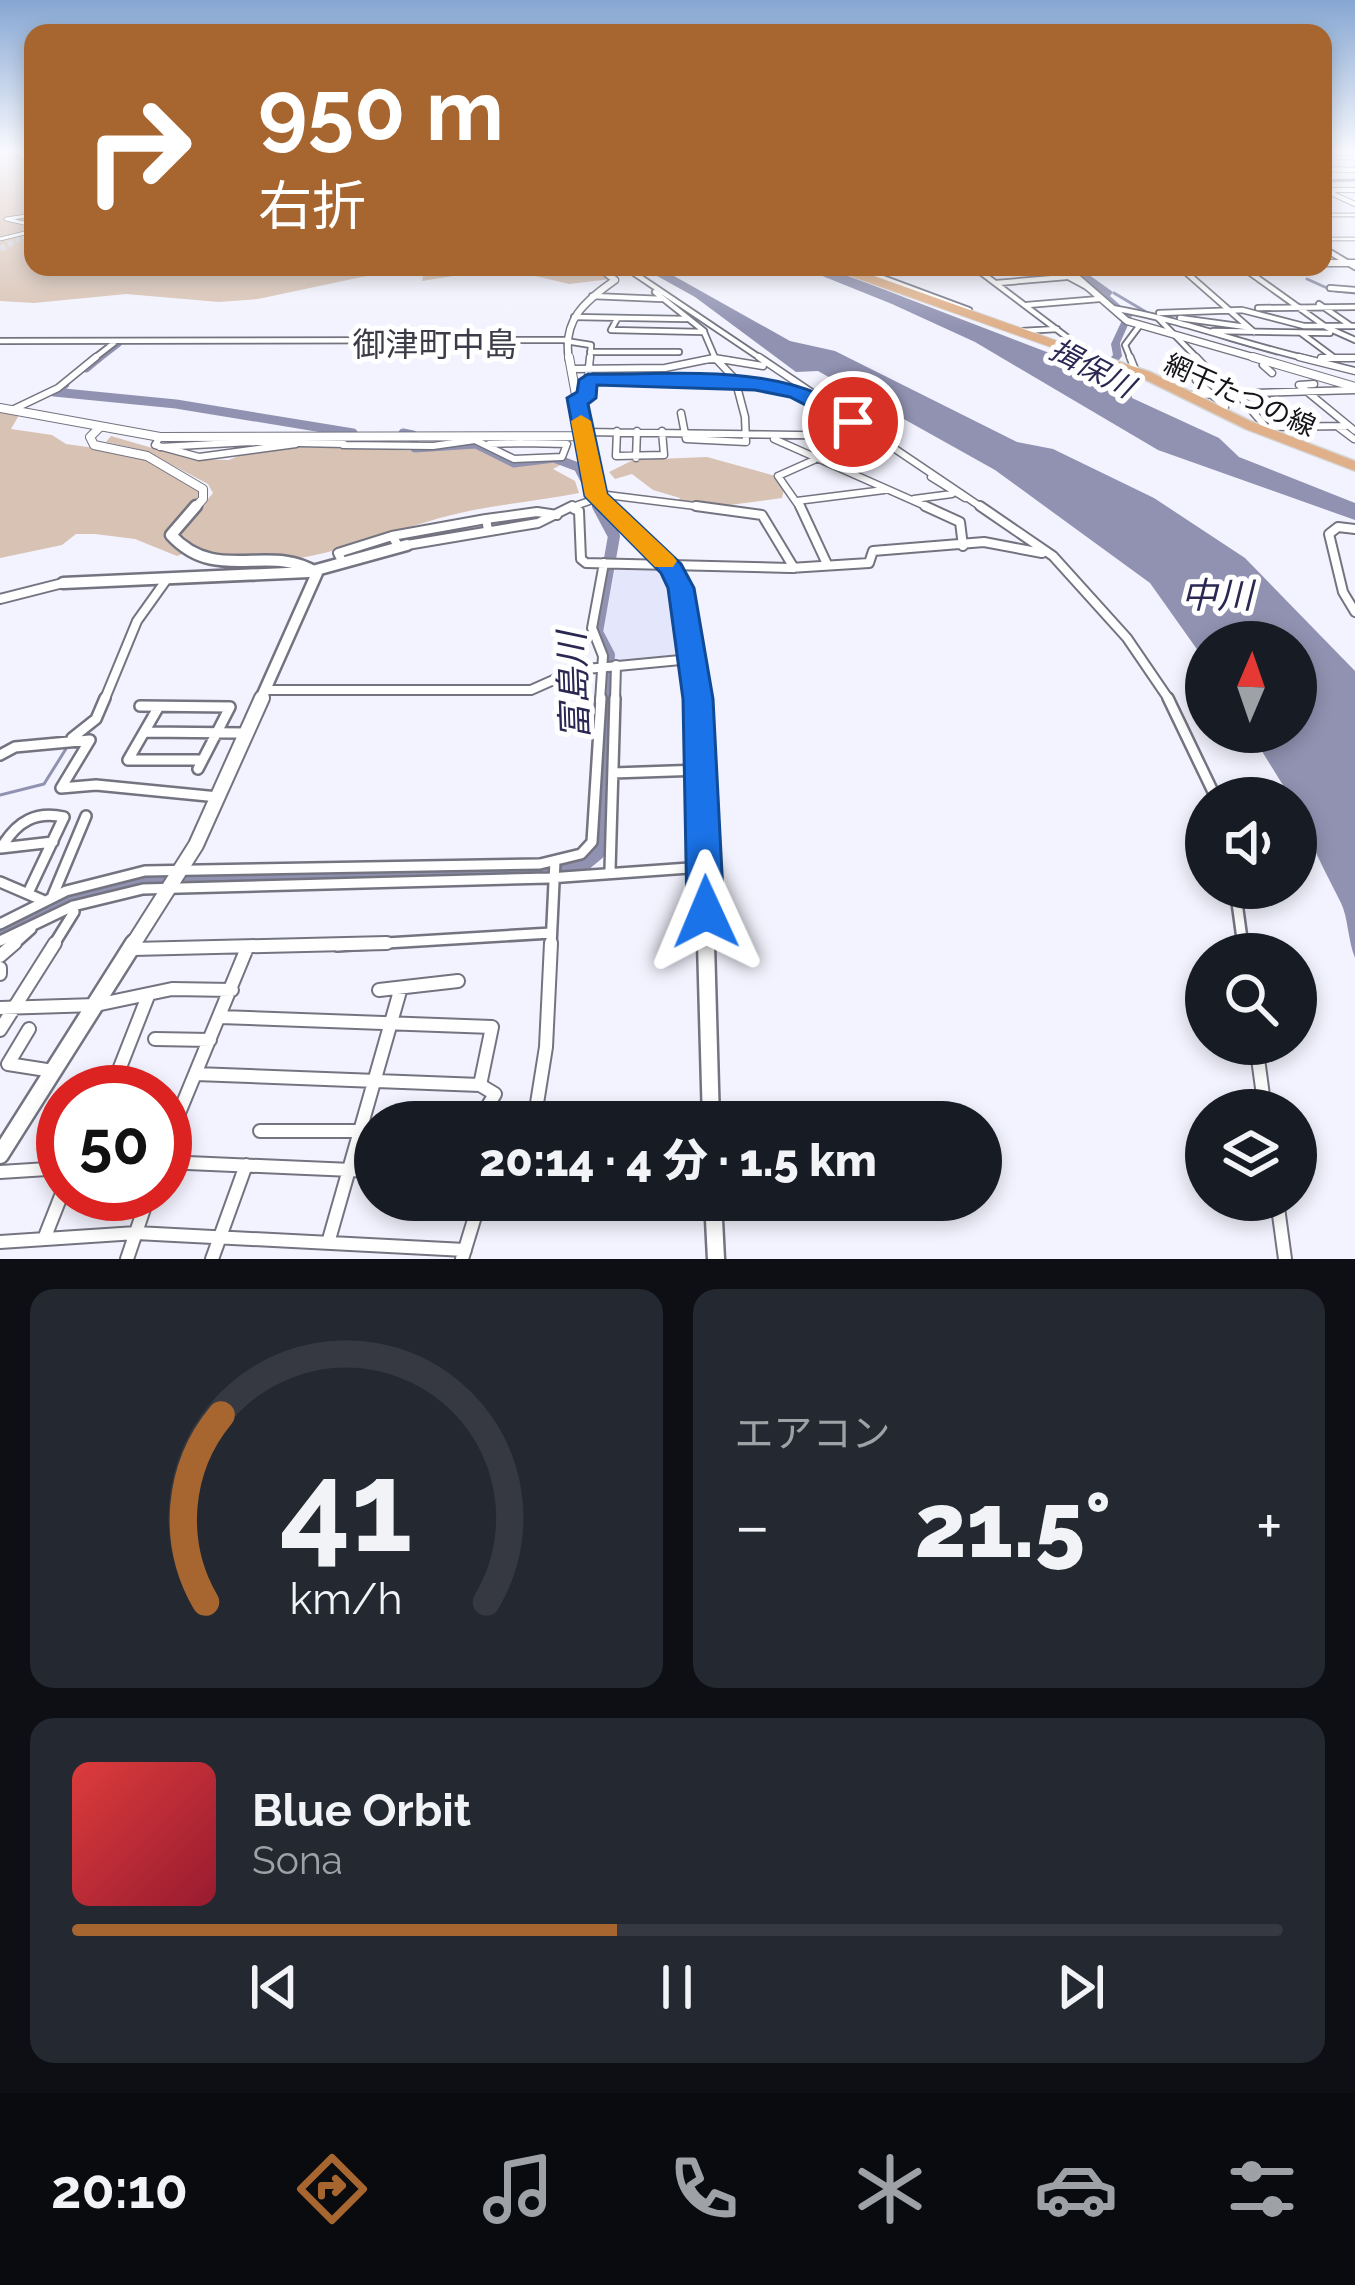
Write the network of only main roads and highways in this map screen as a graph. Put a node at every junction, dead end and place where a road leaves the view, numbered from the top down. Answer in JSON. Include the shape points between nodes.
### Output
{"nodes":[{"id":1,"x":861,"y":276,"type":"edge"},
{"id":2,"x":1355,"y":466,"type":"edge"}],
"edges":[{"from":1,"to":2,"type":"main road","name":"網干たつの線","via":[[1136,372]]}]}
